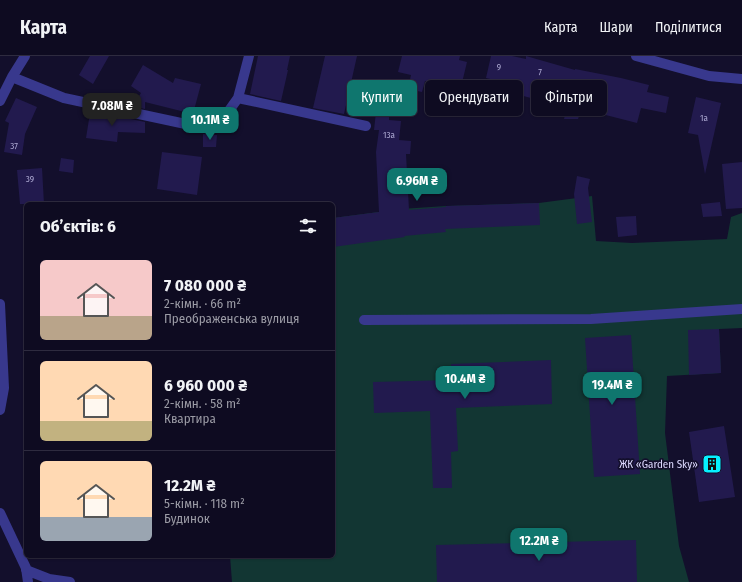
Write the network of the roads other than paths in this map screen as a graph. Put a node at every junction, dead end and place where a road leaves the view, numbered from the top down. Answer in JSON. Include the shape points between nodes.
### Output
{"nodes":[{"id":1,"x":25,"y":56,"type":"edge"},
{"id":2,"x":249,"y":56,"type":"edge"},
{"id":3,"x":636,"y":56,"type":"edge"},
{"id":4,"x":12,"y":77,"type":"junction"},
{"id":5,"x":742,"y":79,"type":"edge"},
{"id":6,"x":238,"y":98,"type":"junction"},
{"id":7,"x":0,"y":101,"type":"edge"},
{"id":8,"x":366,"y":126,"type":"dead end"},
{"id":9,"x":0,"y":304,"type":"edge"},
{"id":10,"x":742,"y":309,"type":"edge"},
{"id":11,"x":364,"y":320,"type":"dead end"},
{"id":12,"x":0,"y":410,"type":"edge"},
{"id":13,"x":0,"y":513,"type":"edge"},
{"id":14,"x":26,"y":570,"type":"junction"},
{"id":15,"x":28,"y":582,"type":"edge"},
{"id":16,"x":70,"y":582,"type":"edge"}],
"edges":[{"from":1,"to":4,"type":"street"},
{"from":2,"to":6,"type":"street"},
{"from":3,"to":5,"type":"street","via":[[709,76]]},
{"from":4,"to":6,"type":"street","via":[[64,98],[195,126],[218,126]]},
{"from":4,"to":7,"type":"street"},
{"from":6,"to":8,"type":"street"},
{"from":9,"to":12,"type":"street","via":[[4,388]]},
{"from":10,"to":11,"type":"street","via":[[591,319]]},
{"from":13,"to":14,"type":"street"},
{"from":14,"to":15,"type":"street"},
{"from":14,"to":16,"type":"street","via":[[49,579]]}]}
